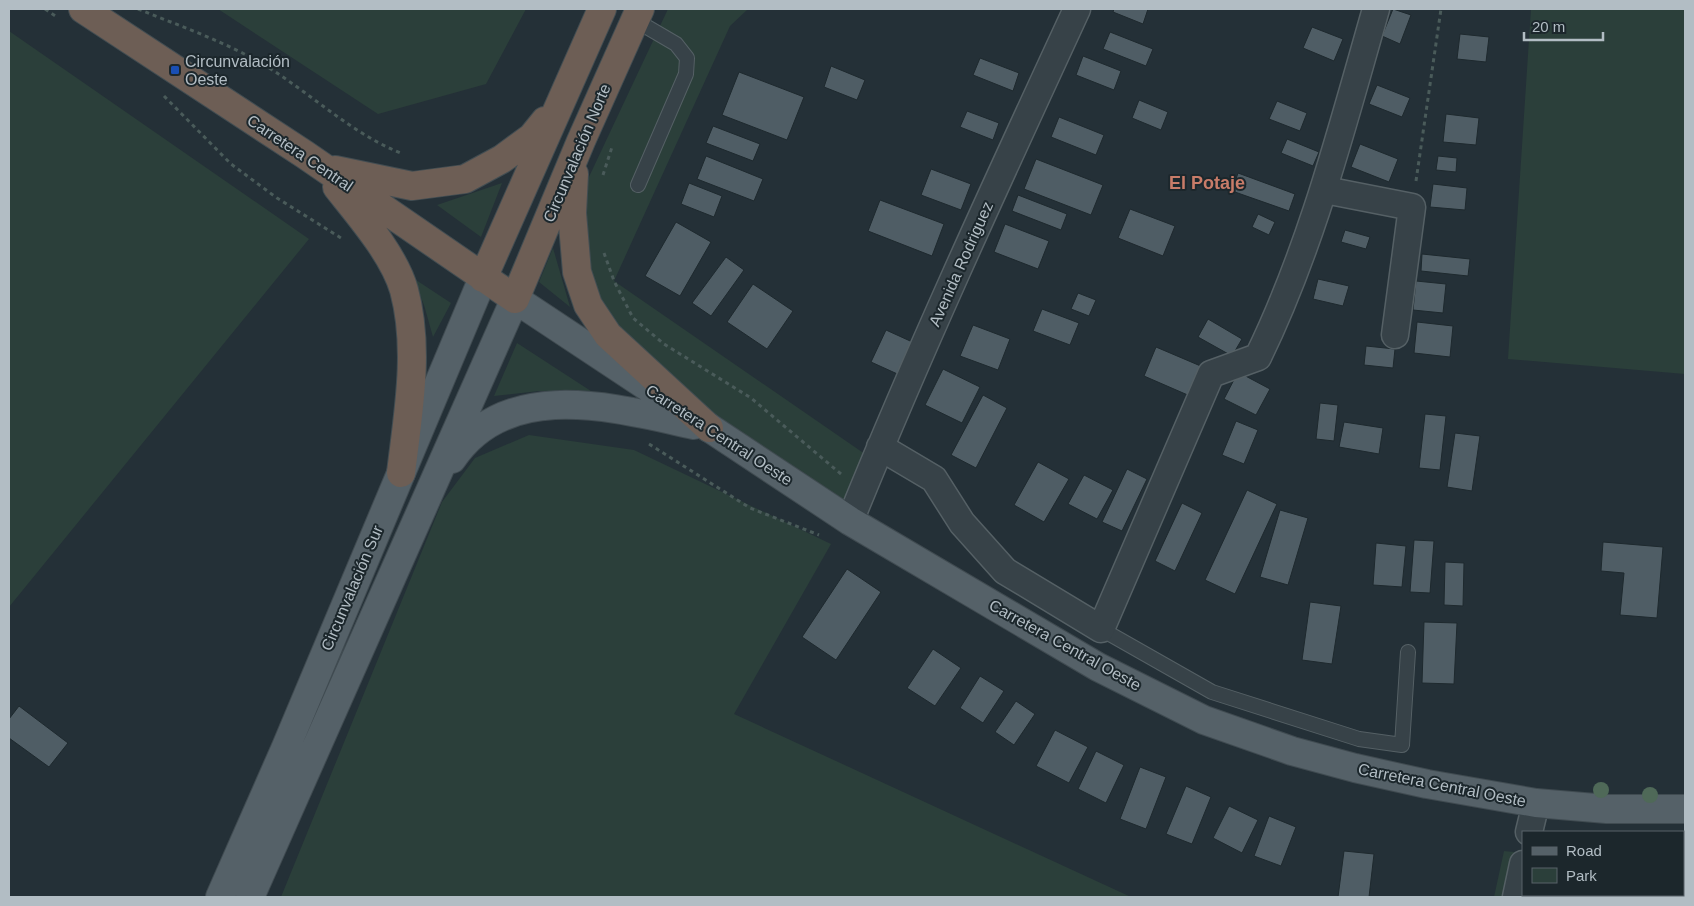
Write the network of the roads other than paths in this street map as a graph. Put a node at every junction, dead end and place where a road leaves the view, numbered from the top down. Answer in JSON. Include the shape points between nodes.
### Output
{"nodes":[{"id":1,"x":602,"y":9,"type":"edge"},
{"id":2,"x":1077,"y":9,"type":"edge"},
{"id":3,"x":1376,"y":9,"type":"edge"},
{"id":4,"x":71,"y":14,"type":"edge"},
{"id":5,"x":638,"y":14,"type":"edge"},
{"id":6,"x":557,"y":106,"type":"junction"},
{"id":7,"x":581,"y":141,"type":"junction"},
{"id":8,"x":321,"y":166,"type":"junction"},
{"id":9,"x":638,"y":186,"type":"dead end"},
{"id":10,"x":1325,"y":190,"type":"junction"},
{"id":11,"x":484,"y":278,"type":"junction"},
{"id":12,"x":515,"y":299,"type":"junction"},
{"id":13,"x":1395,"y":335,"type":"dead end"},
{"id":14,"x":708,"y":428,"type":"junction"},
{"id":15,"x":880,"y":447,"type":"junction"},
{"id":16,"x":400,"y":473,"type":"junction"},
{"id":17,"x":426,"y":498,"type":"junction"},
{"id":18,"x":850,"y":521,"type":"junction"},
{"id":19,"x":1101,"y":629,"type":"junction"},
{"id":20,"x":1408,"y":652,"type":"dead end"},
{"id":21,"x":1536,"y":803,"type":"junction"},
{"id":22,"x":1685,"y":809,"type":"edge"},
{"id":23,"x":1530,"y":831,"type":"edge"},
{"id":24,"x":1522,"y":869,"type":"edge"},
{"id":25,"x":220,"y":897,"type":"edge"},
{"id":26,"x":250,"y":897,"type":"edge"},
{"id":27,"x":1516,"y":897,"type":"edge"}],
"edges":[{"from":1,"to":6,"type":"highway"},
{"from":2,"to":15,"type":"street","name":"Avenida Rodriguez"},
{"from":3,"to":10,"type":"street"},
{"from":4,"to":8,"type":"highway","name":"Carretera Central"},
{"from":5,"to":7,"type":"highway","name":"Circunvalación Norte"},
{"from":5,"to":9,"type":"lane","via":[[676,44],[687,58],[686,74]]},
{"from":6,"to":8,"type":"highway","via":[[532,137],[465,179],[412,186]]},
{"from":6,"to":11,"type":"highway"},
{"from":7,"to":12,"type":"highway","name":"Circunvalación Norte"},
{"from":7,"to":14,"type":"highway","via":[[573,179],[572,213],[577,272],[588,305],[608,335]]},
{"from":8,"to":11,"type":"highway","name":"Carretera Central"},
{"from":8,"to":16,"type":"highway","via":[[381,243],[404,289],[410,333],[410,397]]},
{"from":10,"to":13,"type":"street","via":[[1412,207]]},
{"from":10,"to":19,"type":"street","via":[[1281,310],[1258,357],[1211,374]]},
{"from":11,"to":12,"type":"highway","name":"Carretera Central"},
{"from":11,"to":16,"type":"main road","name":"Circunvalación Sur"},
{"from":12,"to":14,"type":"main road","name":"Carretera Central Oeste"},
{"from":12,"to":17,"type":"main road","name":"Circunvalación Sur"},
{"from":14,"to":17,"type":"main road","via":[[608,407],[555,403],[514,413],[482,426],[457,452]]},
{"from":14,"to":18,"type":"main road","name":"Carretera Central Oeste"},
{"from":15,"to":18,"type":"street","name":"Avenida Rodriguez"},
{"from":15,"to":19,"type":"street","via":[[934,479],[962,523],[1005,571]]},
{"from":16,"to":25,"type":"main road","name":"Circunvalación Sur"},
{"from":17,"to":26,"type":"main road","name":"Circunvalación Sur"},
{"from":18,"to":21,"type":"main road","name":"Carretera Central Oeste","via":[[1098,667],[1204,720],[1292,751],[1355,768]]},
{"from":19,"to":20,"type":"lane","via":[[1212,692],[1359,738],[1402,745]]},
{"from":21,"to":22,"type":"main road","name":"Carretera Central Oeste","via":[[1607,809]]},
{"from":21,"to":23,"type":"street"},
{"from":24,"to":27,"type":"street"}]}
